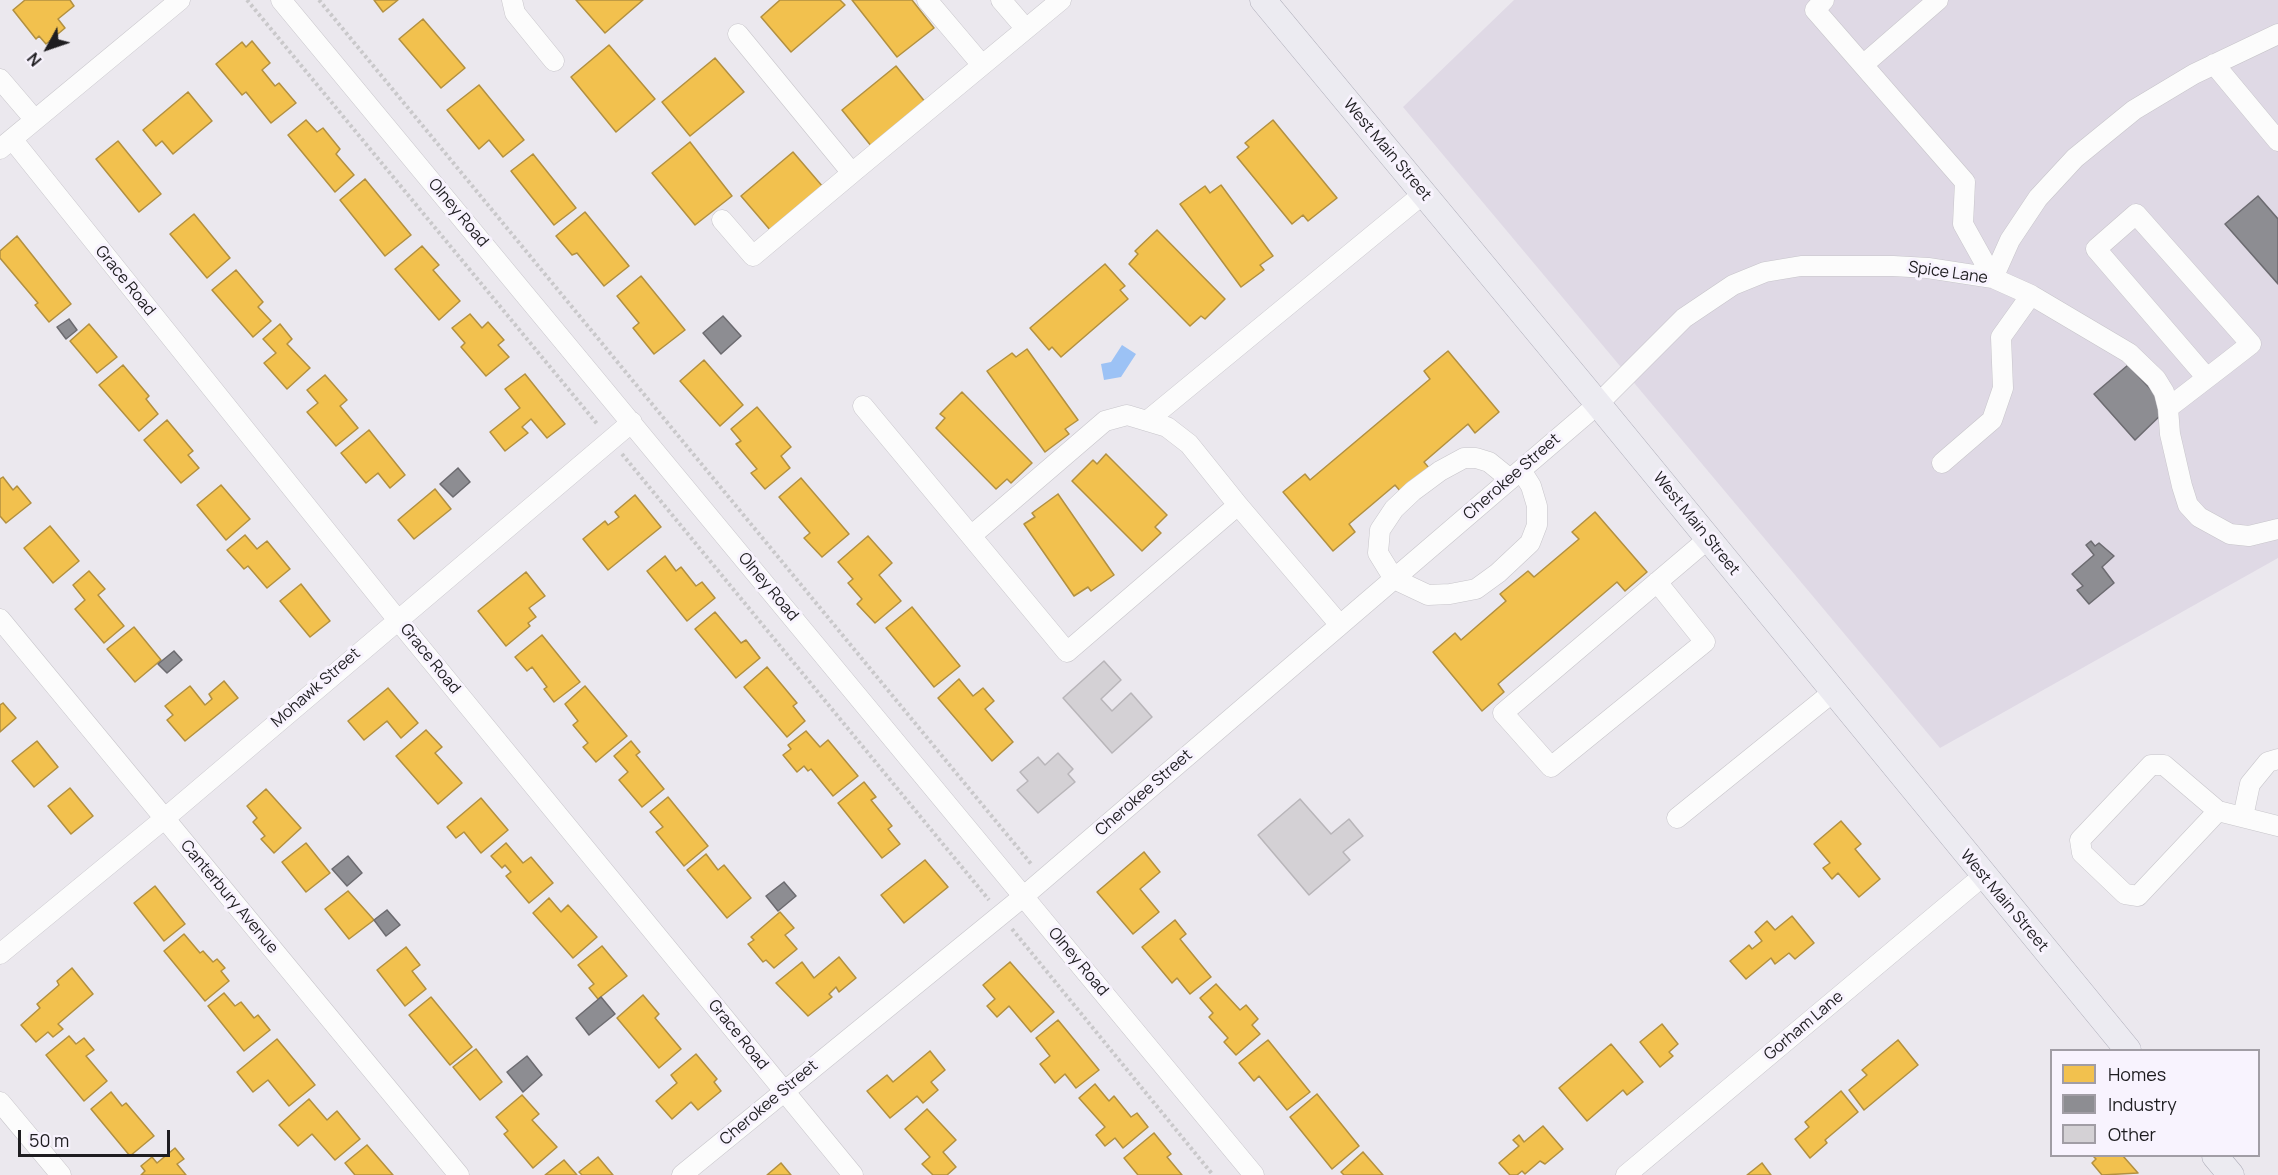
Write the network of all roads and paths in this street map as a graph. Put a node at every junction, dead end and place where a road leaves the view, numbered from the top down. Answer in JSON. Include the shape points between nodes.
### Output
{"nodes":[{"id":1,"x":180,"y":0,"type":"edge"},
{"id":2,"x":247,"y":0,"type":"edge"},
{"id":3,"x":281,"y":0,"type":"edge"},
{"id":4,"x":319,"y":0,"type":"edge"},
{"id":5,"x":512,"y":0,"type":"edge"},
{"id":6,"x":927,"y":0,"type":"edge"},
{"id":7,"x":1001,"y":0,"type":"edge"},
{"id":8,"x":1061,"y":0,"type":"edge"},
{"id":9,"x":1263,"y":0,"type":"edge"},
{"id":10,"x":1824,"y":0,"type":"edge"},
{"id":11,"x":1938,"y":0,"type":"edge"},
{"id":12,"x":1026,"y":29,"type":"junction"},
{"id":13,"x":738,"y":34,"type":"dead end"},
{"id":14,"x":2278,"y":34,"type":"edge"},
{"id":15,"x":554,"y":61,"type":"dead end"},
{"id":16,"x":2214,"y":64,"type":"junction"},
{"id":17,"x":982,"y":65,"type":"junction"},
{"id":18,"x":1863,"y":65,"type":"junction"},
{"id":19,"x":0,"y":79,"type":"edge"},
{"id":20,"x":35,"y":120,"type":"junction"},
{"id":21,"x":2278,"y":141,"type":"edge"},
{"id":22,"x":6,"y":144,"type":"edge"},
{"id":23,"x":852,"y":173,"type":"junction"},
{"id":24,"x":1423,"y":194,"type":"junction"},
{"id":25,"x":722,"y":220,"type":"dead end"},
{"id":26,"x":1993,"y":278,"type":"junction"},
{"id":27,"x":2031,"y":295,"type":"junction"},
{"id":28,"x":2207,"y":378,"type":"junction"},
{"id":29,"x":1598,"y":404,"type":"junction"},
{"id":30,"x":863,"y":406,"type":"dead end"},
{"id":31,"x":2168,"y":408,"type":"junction"},
{"id":32,"x":1147,"y":421,"type":"junction"},
{"id":33,"x":632,"y":422,"type":"junction"},
{"id":34,"x":610,"y":440,"type":"junction"},
{"id":35,"x":1942,"y":463,"type":"dead end"},
{"id":36,"x":1515,"y":474,"type":"junction"},
{"id":37,"x":1238,"y":505,"type":"junction"},
{"id":38,"x":2278,"y":529,"type":"edge"},
{"id":39,"x":971,"y":536,"type":"junction"},
{"id":40,"x":1708,"y":539,"type":"junction"},
{"id":41,"x":1394,"y":579,"type":"junction"},
{"id":42,"x":1657,"y":582,"type":"junction"},
{"id":43,"x":0,"y":619,"type":"edge"},
{"id":44,"x":397,"y":619,"type":"junction"},
{"id":45,"x":1340,"y":625,"type":"junction"},
{"id":46,"x":1833,"y":692,"type":"junction"},
{"id":47,"x":2278,"y":759,"type":"edge"},
{"id":48,"x":2218,"y":811,"type":"junction"},
{"id":49,"x":2243,"y":817,"type":"junction"},
{"id":50,"x":1677,"y":818,"type":"dead end"},
{"id":51,"x":164,"y":819,"type":"junction"},
{"id":52,"x":2278,"y":826,"type":"edge"},
{"id":53,"x":1983,"y":876,"type":"junction"},
{"id":54,"x":1043,"y":879,"type":"junction"},
{"id":55,"x":1024,"y":896,"type":"junction"},
{"id":56,"x":1001,"y":915,"type":"junction"},
{"id":57,"x":0,"y":954,"type":"edge"},
{"id":58,"x":2127,"y":1049,"type":"edge"},
{"id":59,"x":783,"y":1090,"type":"junction"},
{"id":60,"x":0,"y":1102,"type":"edge"},
{"id":61,"x":2217,"y":1157,"type":"edge"},
{"id":62,"x":62,"y":1175,"type":"edge"},
{"id":63,"x":459,"y":1175,"type":"edge"},
{"id":64,"x":682,"y":1175,"type":"edge"},
{"id":65,"x":853,"y":1175,"type":"edge"},
{"id":66,"x":1214,"y":1175,"type":"edge"},
{"id":67,"x":1254,"y":1175,"type":"edge"},
{"id":68,"x":1626,"y":1175,"type":"edge"},
{"id":69,"x":2231,"y":1175,"type":"edge"}],
"edges":[{"from":1,"to":20,"type":"street"},
{"from":2,"to":34,"type":"path"},
{"from":3,"to":33,"type":"street","name":"Olney Road"},
{"from":4,"to":54,"type":"path"},
{"from":5,"to":15,"type":"street","via":[[514,13]]},
{"from":6,"to":17,"type":"street"},
{"from":7,"to":12,"type":"street"},
{"from":8,"to":12,"type":"street"},
{"from":9,"to":24,"type":"main road","name":"West Main Street"},
{"from":10,"to":18,"type":"street","via":[[1815,10]]},
{"from":11,"to":18,"type":"street"},
{"from":12,"to":17,"type":"street"},
{"from":13,"to":23,"type":"street"},
{"from":14,"to":16,"type":"street"},
{"from":16,"to":21,"type":"street"},
{"from":16,"to":26,"type":"street","via":[[2134,110],[2075,158],[2038,198],[2010,240]]},
{"from":17,"to":23,"type":"street"},
{"from":18,"to":26,"type":"street","via":[[1965,182],[1963,224]]},
{"from":19,"to":20,"type":"street"},
{"from":20,"to":22,"type":"street"},
{"from":22,"to":44,"type":"street","name":"Grace Road"},
{"from":23,"to":25,"type":"street","via":[[753,256]]},
{"from":24,"to":29,"type":"main road","name":"West Main Street"},
{"from":24,"to":32,"type":"street"},
{"from":26,"to":27,"type":"street","name":"Spice Lane"},
{"from":26,"to":29,"type":"street","name":"Spice Lane","via":[[1893,266],[1801,266],[1765,272],[1733,285],[1684,318]]},
{"from":27,"to":31,"type":"street","name":"Spice Lane","via":[[2105,337],[2145,366],[2164,392]]},
{"from":27,"to":35,"type":"street","via":[[2001,337],[2003,388],[1992,420]]},
{"from":28,"to":28,"type":"street","via":[[2251,345],[2136,214],[2096,249]]},
{"from":28,"to":31,"type":"street"},
{"from":29,"to":36,"type":"street","name":"Cherokee Street"},
{"from":29,"to":40,"type":"main road","name":"West Main Street"},
{"from":30,"to":39,"type":"street"},
{"from":31,"to":38,"type":"street","name":"Spice Lane","via":[[2170,434],[2188,505],[2199,517],[2230,534],[2250,537]]},
{"from":32,"to":37,"type":"street","via":[[1167,427],[1189,444]]},
{"from":32,"to":39,"type":"street","via":[[1127,415],[1106,421]]},
{"from":33,"to":34,"type":"street","name":"Mohawk Street"},
{"from":33,"to":55,"type":"street","name":"Olney Road"},
{"from":34,"to":44,"type":"street","name":"Mohawk Street"},
{"from":34,"to":56,"type":"path"},
{"from":36,"to":41,"type":"street","name":"Cherokee Street"},
{"from":36,"to":41,"type":"street","via":[[1489,462],[1464,458],[1413,491],[1380,530],[1378,553]]},
{"from":36,"to":41,"type":"street","via":[[1531,486],[1537,525],[1530,543],[1498,573],[1476,589],[1450,594],[1428,595]]},
{"from":37,"to":39,"type":"street","via":[[1067,652]]},
{"from":37,"to":45,"type":"street"},
{"from":40,"to":42,"type":"street"},
{"from":40,"to":46,"type":"main road","name":"West Main Street"},
{"from":41,"to":45,"type":"street","name":"Cherokee Street"},
{"from":42,"to":42,"type":"street","via":[[1503,713],[1551,767],[1705,642]]},
{"from":43,"to":51,"type":"street","name":"Canterbury Avenue"},
{"from":44,"to":51,"type":"street","name":"Mohawk Street"},
{"from":44,"to":59,"type":"street","name":"Grace Road"},
{"from":45,"to":54,"type":"street","name":"Cherokee Street"},
{"from":46,"to":50,"type":"street"},
{"from":46,"to":53,"type":"main road","name":"West Main Street"},
{"from":47,"to":49,"type":"street","via":[[2268,762],[2250,784]]},
{"from":48,"to":48,"type":"street","via":[[2138,896],[2125,894],[2082,853],[2080,840],[2151,765],[2164,765]]},
{"from":48,"to":49,"type":"street"},
{"from":49,"to":52,"type":"street"},
{"from":51,"to":57,"type":"street","name":"Mohawk Street"},
{"from":51,"to":63,"type":"street","name":"Canterbury Avenue"},
{"from":53,"to":58,"type":"main road","name":"West Main Street"},
{"from":53,"to":68,"type":"street","name":"Gorham Lane"},
{"from":54,"to":55,"type":"street","name":"Cherokee Street"},
{"from":55,"to":56,"type":"street","name":"Cherokee Street"},
{"from":55,"to":67,"type":"street","name":"Olney Road"},
{"from":56,"to":59,"type":"street","name":"Cherokee Street"},
{"from":56,"to":66,"type":"path"},
{"from":59,"to":64,"type":"street","name":"Cherokee Street"},
{"from":59,"to":65,"type":"street","name":"Grace Road"},
{"from":60,"to":62,"type":"street"},
{"from":61,"to":69,"type":"main road"}]}
